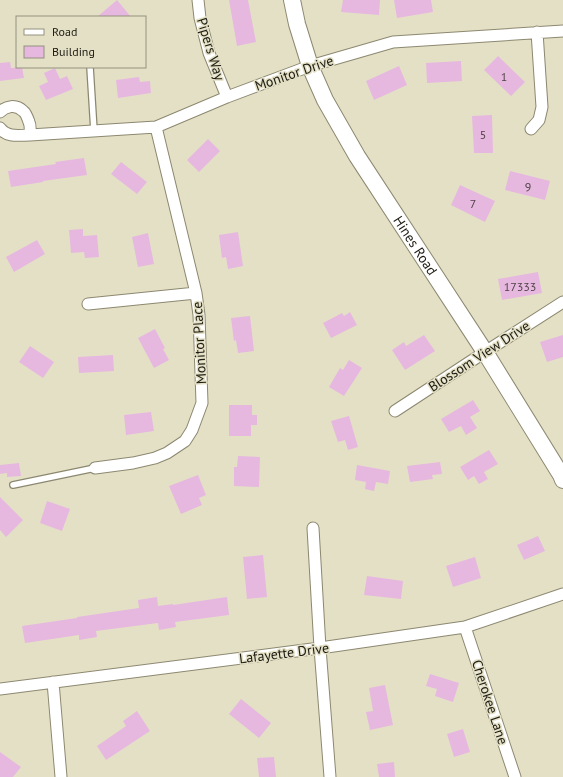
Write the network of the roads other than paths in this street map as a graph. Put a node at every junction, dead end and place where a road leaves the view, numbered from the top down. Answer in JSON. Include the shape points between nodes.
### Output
{"nodes":[{"id":1,"x":198,"y":0,"type":"edge"},
{"id":2,"x":292,"y":0,"type":"edge"},
{"id":3,"x":563,"y":31,"type":"edge"},
{"id":4,"x":537,"y":32,"type":"junction"},
{"id":5,"x":310,"y":66,"type":"junction"},
{"id":6,"x":90,"y":68,"type":"edge"},
{"id":7,"x":227,"y":97,"type":"junction"},
{"id":8,"x":0,"y":112,"type":"edge"},
{"id":9,"x":156,"y":127,"type":"junction"},
{"id":10,"x":0,"y":128,"type":"edge"},
{"id":11,"x":531,"y":129,"type":"dead end"},
{"id":12,"x":94,"y":131,"type":"junction"},
{"id":13,"x":30,"y":135,"type":"junction"},
{"id":14,"x":196,"y":293,"type":"junction"},
{"id":15,"x":563,"y":302,"type":"edge"},
{"id":16,"x":88,"y":304,"type":"dead end"},
{"id":17,"x":485,"y":352,"type":"junction"},
{"id":18,"x":395,"y":411,"type":"dead end"},
{"id":19,"x":95,"y":468,"type":"joint"},
{"id":20,"x":563,"y":480,"type":"edge"},
{"id":21,"x":13,"y":485,"type":"dead end"},
{"id":22,"x":313,"y":528,"type":"dead end"},
{"id":23,"x":563,"y":594,"type":"edge"},
{"id":24,"x":465,"y":627,"type":"junction"},
{"id":25,"x":320,"y":648,"type":"junction"},
{"id":26,"x":53,"y":682,"type":"junction"},
{"id":27,"x":0,"y":689,"type":"edge"},
{"id":28,"x":60,"y":777,"type":"edge"},
{"id":29,"x":330,"y":777,"type":"edge"},
{"id":30,"x":515,"y":777,"type":"edge"}],
"edges":[{"from":1,"to":7,"type":"street","name":"Pipers Way","via":[[209,53]]},
{"from":2,"to":5,"type":"street","name":"Hines Road"},
{"from":3,"to":4,"type":"street","name":"Monitor Drive"},
{"from":4,"to":5,"type":"street","name":"Monitor Drive","via":[[393,42]]},
{"from":4,"to":11,"type":"street","via":[[542,107],[539,120]]},
{"from":5,"to":7,"type":"street","name":"Monitor Drive"},
{"from":5,"to":17,"type":"street","name":"Hines Road","via":[[325,100],[358,156]]},
{"from":6,"to":12,"type":"lane"},
{"from":7,"to":9,"type":"street","name":"Monitor Drive"},
{"from":8,"to":13,"type":"street","via":[[9,106],[24,111],[30,124]]},
{"from":9,"to":12,"type":"street","name":"Monitor Drive"},
{"from":9,"to":14,"type":"street","name":"Monitor Place"},
{"from":10,"to":13,"type":"street","name":"Monitor Drive","via":[[10,135]]},
{"from":12,"to":13,"type":"street","name":"Monitor Drive"},
{"from":14,"to":16,"type":"street"},
{"from":14,"to":19,"type":"street","name":"Monitor Place","via":[[202,402],[192,430],[185,441],[155,458]]},
{"from":15,"to":17,"type":"street","name":"Blossom View Drive"},
{"from":17,"to":18,"type":"street","name":"Blossom View Drive"},
{"from":17,"to":20,"type":"street","name":"Hines Road"},
{"from":19,"to":21,"type":"lane"},
{"from":22,"to":25,"type":"street"},
{"from":23,"to":24,"type":"street","name":"Lafayette Drive"},
{"from":24,"to":25,"type":"street","name":"Lafayette Drive"},
{"from":24,"to":30,"type":"street","name":"Cherokee Lane"},
{"from":25,"to":26,"type":"street","name":"Lafayette Drive"},
{"from":25,"to":29,"type":"street"},
{"from":26,"to":27,"type":"street","name":"Lafayette Drive"},
{"from":26,"to":28,"type":"street"}]}
